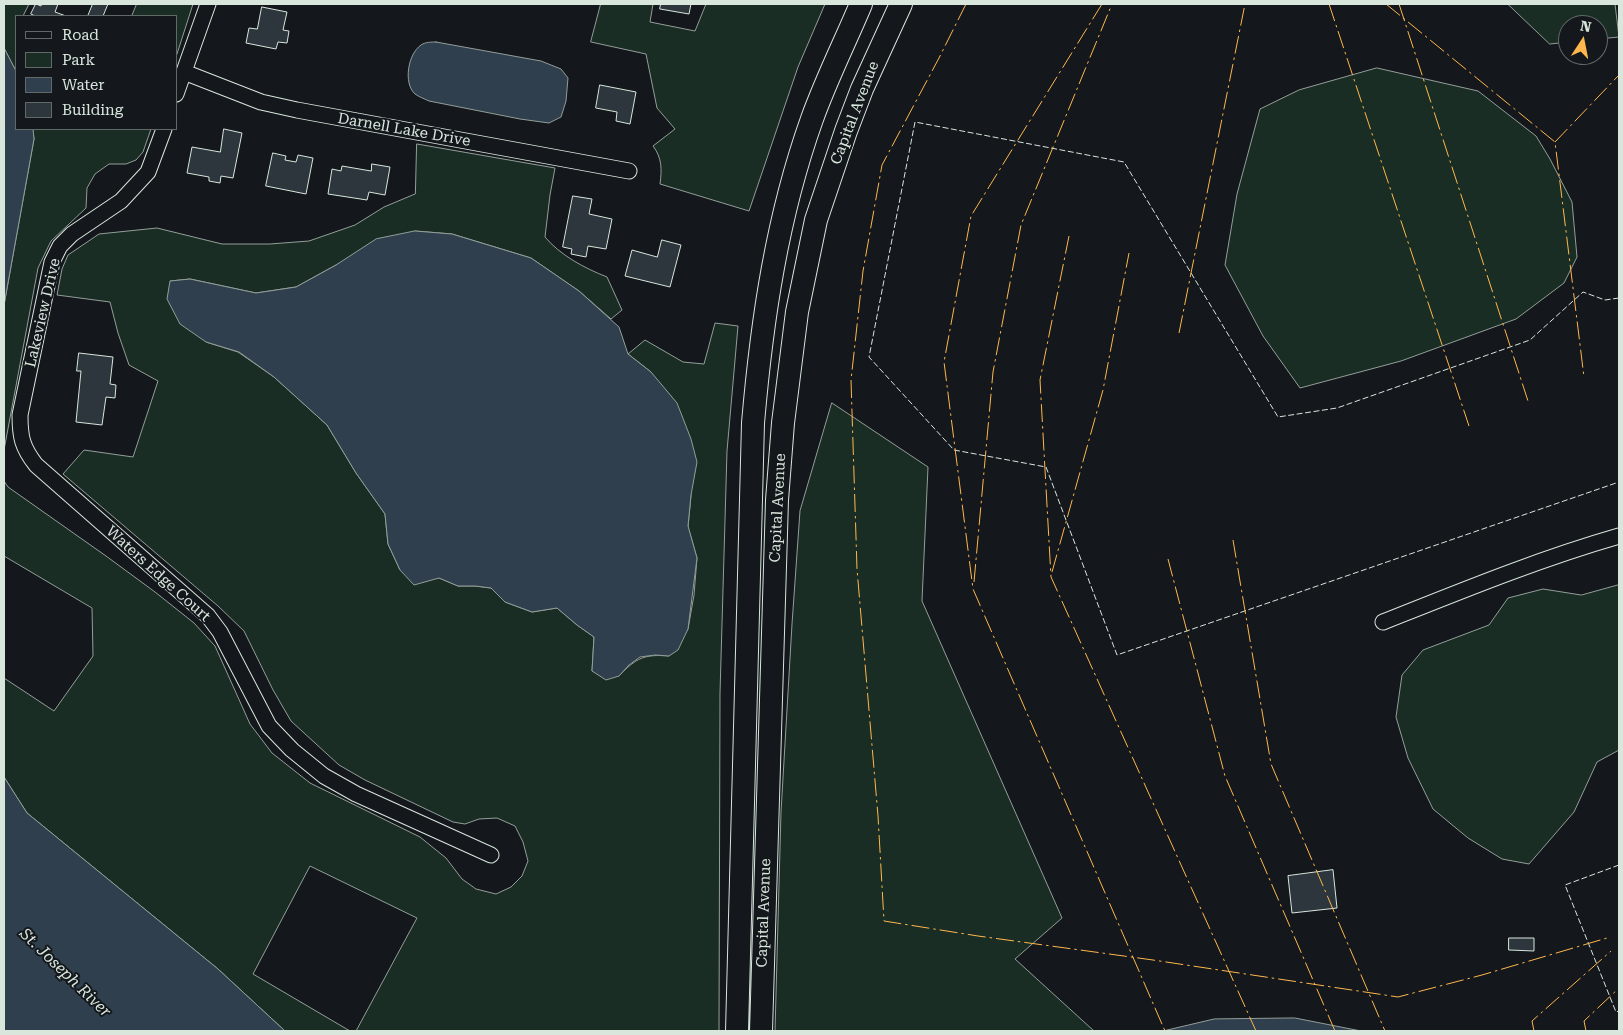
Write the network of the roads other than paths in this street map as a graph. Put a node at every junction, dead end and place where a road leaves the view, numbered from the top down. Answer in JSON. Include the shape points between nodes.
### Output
{"nodes":[{"id":1,"x":208,"y":4,"type":"edge"},
{"id":2,"x":861,"y":4,"type":"edge"},
{"id":3,"x":901,"y":4,"type":"edge"},
{"id":4,"x":184,"y":72,"type":"junction"},
{"id":5,"x":178,"y":88,"type":"edge"},
{"id":6,"x":164,"y":130,"type":"edge"},
{"id":7,"x":629,"y":171,"type":"dead end"},
{"id":8,"x":25,"y":451,"type":"joint"},
{"id":9,"x":1619,"y":536,"type":"edge"},
{"id":10,"x":1383,"y":622,"type":"dead end"},
{"id":11,"x":491,"y":855,"type":"dead end"},
{"id":12,"x":736,"y":1031,"type":"edge"},
{"id":13,"x":761,"y":1031,"type":"edge"}],
"edges":[{"from":1,"to":4,"type":"street"},
{"from":2,"to":12,"type":"highway","name":"Capital Avenue","via":[[812,118],[796,169],[774,260],[759,353],[753,423]]},
{"from":3,"to":13,"type":"highway","name":"Capital Avenue","via":[[843,139],[816,220],[797,312],[777,500]]},
{"from":4,"to":5,"type":"street"},
{"from":4,"to":7,"type":"street","name":"Darnell Lake Drive","via":[[261,102]]},
{"from":6,"to":8,"type":"street","name":"Lakeview Drive","via":[[148,172],[121,201],[72,234],[60,246],[52,262],[20,415],[20,434]]},
{"from":8,"to":11,"type":"street","name":"Waters Edge Court","via":[[36,465],[208,616],[220,632],[269,726],[292,750],[324,776],[356,794]]},
{"from":9,"to":10,"type":"street","via":[[1576,548]]}]}
